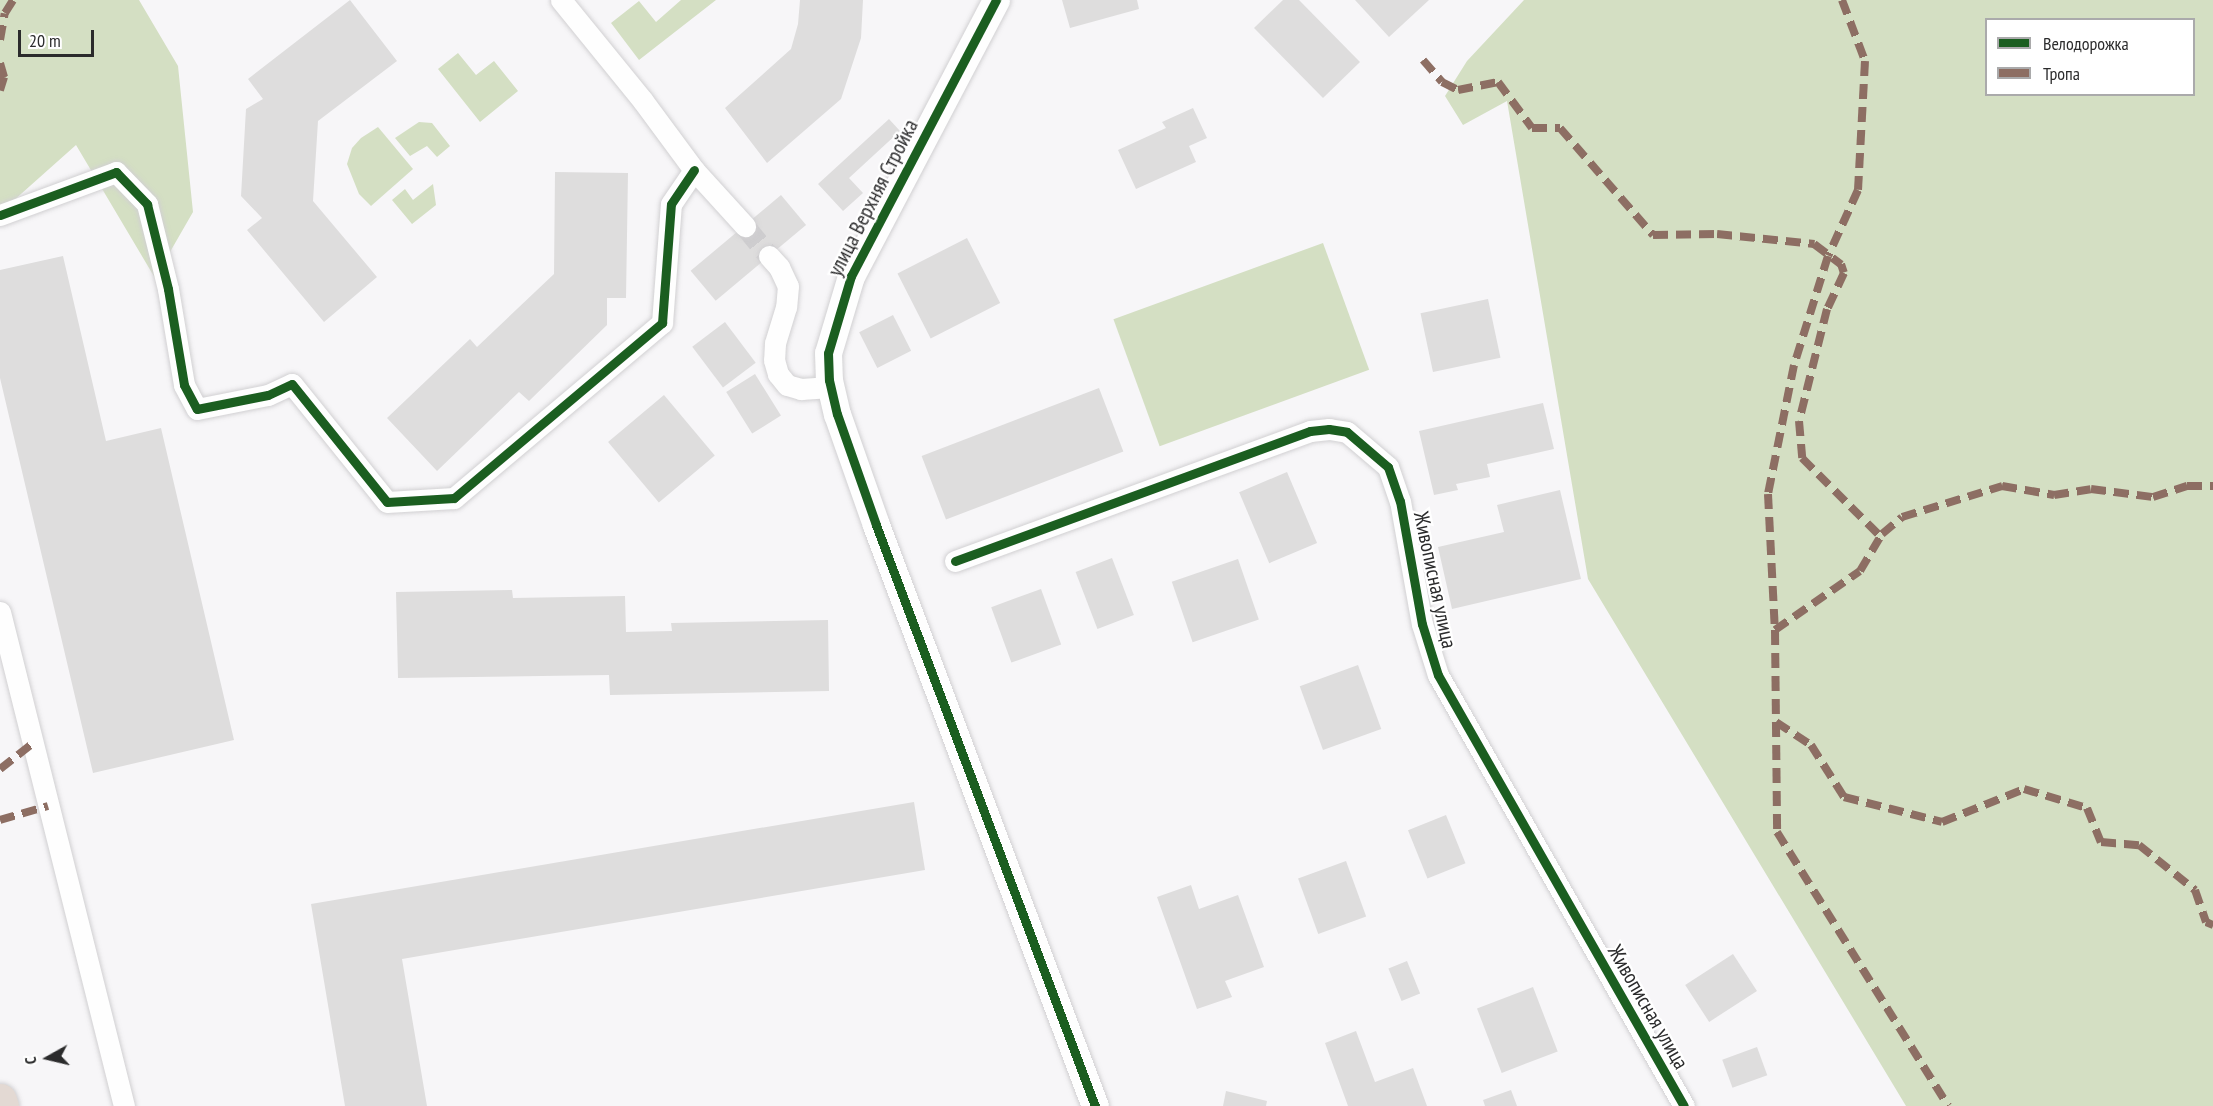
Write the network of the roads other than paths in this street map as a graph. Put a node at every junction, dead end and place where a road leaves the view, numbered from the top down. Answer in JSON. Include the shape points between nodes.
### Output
{"nodes":[{"id":1,"x":561,"y":0,"type":"edge"},
{"id":2,"x":996,"y":0,"type":"edge"},
{"id":3,"x":694,"y":170,"type":"junction"},
{"id":4,"x":0,"y":215,"type":"edge"},
{"id":5,"x":745,"y":226,"type":"tunnel mouth"},
{"id":6,"x":769,"y":256,"type":"tunnel mouth"},
{"id":7,"x":830,"y":387,"type":"junction"},
{"id":8,"x":955,"y":561,"type":"dead end"},
{"id":9,"x":0,"y":612,"type":"edge"},
{"id":10,"x":0,"y":1100,"type":"edge"},
{"id":11,"x":2,"y":1106,"type":"edge"},
{"id":12,"x":124,"y":1106,"type":"edge"},
{"id":13,"x":1095,"y":1106,"type":"edge"},
{"id":14,"x":1683,"y":1106,"type":"edge"}],
"edges":[{"from":1,"to":3,"type":"street"},
{"from":2,"to":7,"type":"street","name":"улица Верхняя Стройка","via":[[851,276],[828,353]]},
{"from":3,"to":4,"type":"street","via":[[671,204],[662,323],[454,498],[387,502],[292,384],[268,395],[197,409],[184,385],[168,289],[147,204],[116,172]]},
{"from":3,"to":5,"type":"street"},
{"from":6,"to":7,"type":"street","via":[[788,286],[775,343],[778,374],[787,385],[801,389]]},
{"from":7,"to":13,"type":"street","name":"улица Верхняя Стройка","via":[[876,525]]},
{"from":8,"to":14,"type":"street","name":"Живописная улица","via":[[1310,431],[1347,432],[1388,467],[1400,501],[1422,624],[1438,675]]},
{"from":9,"to":12,"type":"street"},
{"from":10,"to":11,"type":"highway"}]}
